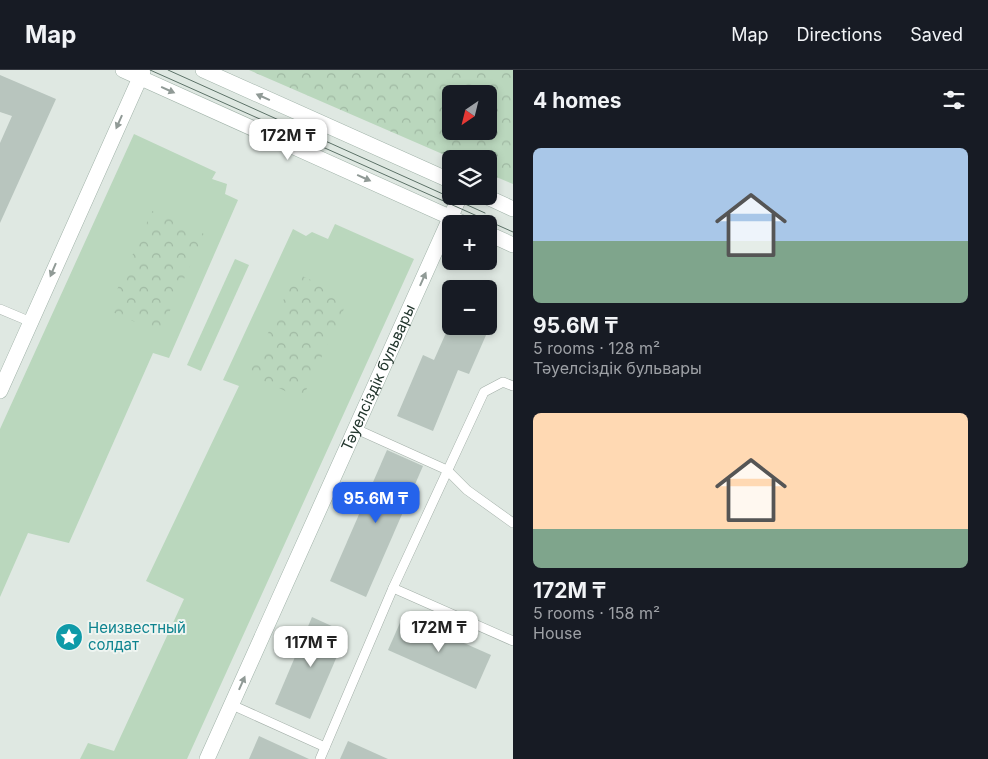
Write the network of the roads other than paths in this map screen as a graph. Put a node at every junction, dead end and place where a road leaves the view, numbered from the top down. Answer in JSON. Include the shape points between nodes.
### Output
{"nodes":[{"id":1,"x":123,"y":70,"type":"edge"},
{"id":2,"x":203,"y":70,"type":"edge"},
{"id":3,"x":141,"y":74,"type":"edge"},
{"id":4,"x":442,"y":177,"type":"edge"},
{"id":5,"x":497,"y":202,"type":"edge"},
{"id":6,"x":513,"y":209,"type":"edge"},
{"id":7,"x":447,"y":215,"type":"edge"},
{"id":8,"x":442,"y":237,"type":"edge"},
{"id":9,"x":497,"y":238,"type":"edge"},
{"id":10,"x":513,"y":245,"type":"edge"},
{"id":11,"x":0,"y":309,"type":"edge"},
{"id":12,"x":31,"y":322,"type":"junction"},
{"id":13,"x":513,"y":386,"type":"edge"},
{"id":14,"x":0,"y":391,"type":"edge"},
{"id":15,"x":356,"y":429,"type":"junction"},
{"id":16,"x":447,"y":470,"type":"junction"},
{"id":17,"x":513,"y":523,"type":"edge"},
{"id":18,"x":392,"y":588,"type":"junction"},
{"id":19,"x":513,"y":641,"type":"edge"},
{"id":20,"x":232,"y":705,"type":"junction"},
{"id":21,"x":325,"y":747,"type":"junction"},
{"id":22,"x":207,"y":759,"type":"edge"},
{"id":23,"x":320,"y":759,"type":"edge"}],
"edges":[{"from":1,"to":3,"type":"street"},
{"from":4,"to":2,"type":"street","one_way":true},
{"from":3,"to":7,"type":"street","one_way":true},
{"from":3,"to":12,"type":"street","one_way":true},
{"from":5,"to":6,"type":"street"},
{"from":15,"to":8,"type":"street","name":"Тәуелсіздік бульвары","one_way":true},
{"from":9,"to":10,"type":"street"},
{"from":11,"to":12,"type":"lane"},
{"from":12,"to":14,"type":"street"},
{"from":13,"to":16,"type":"lane","via":[[503,382],[484,392]]},
{"from":15,"to":16,"type":"lane"},
{"from":20,"to":15,"type":"street","name":"Тәуелсіздік бульвары","one_way":true},
{"from":16,"to":17,"type":"lane","via":[[467,490]]},
{"from":16,"to":18,"type":"lane"},
{"from":18,"to":19,"type":"lane"},
{"from":18,"to":21,"type":"lane"},
{"from":20,"to":21,"type":"lane"},
{"from":20,"to":22,"type":"street","name":"Тәуелсіздік бульвары"},
{"from":21,"to":23,"type":"lane"}]}
